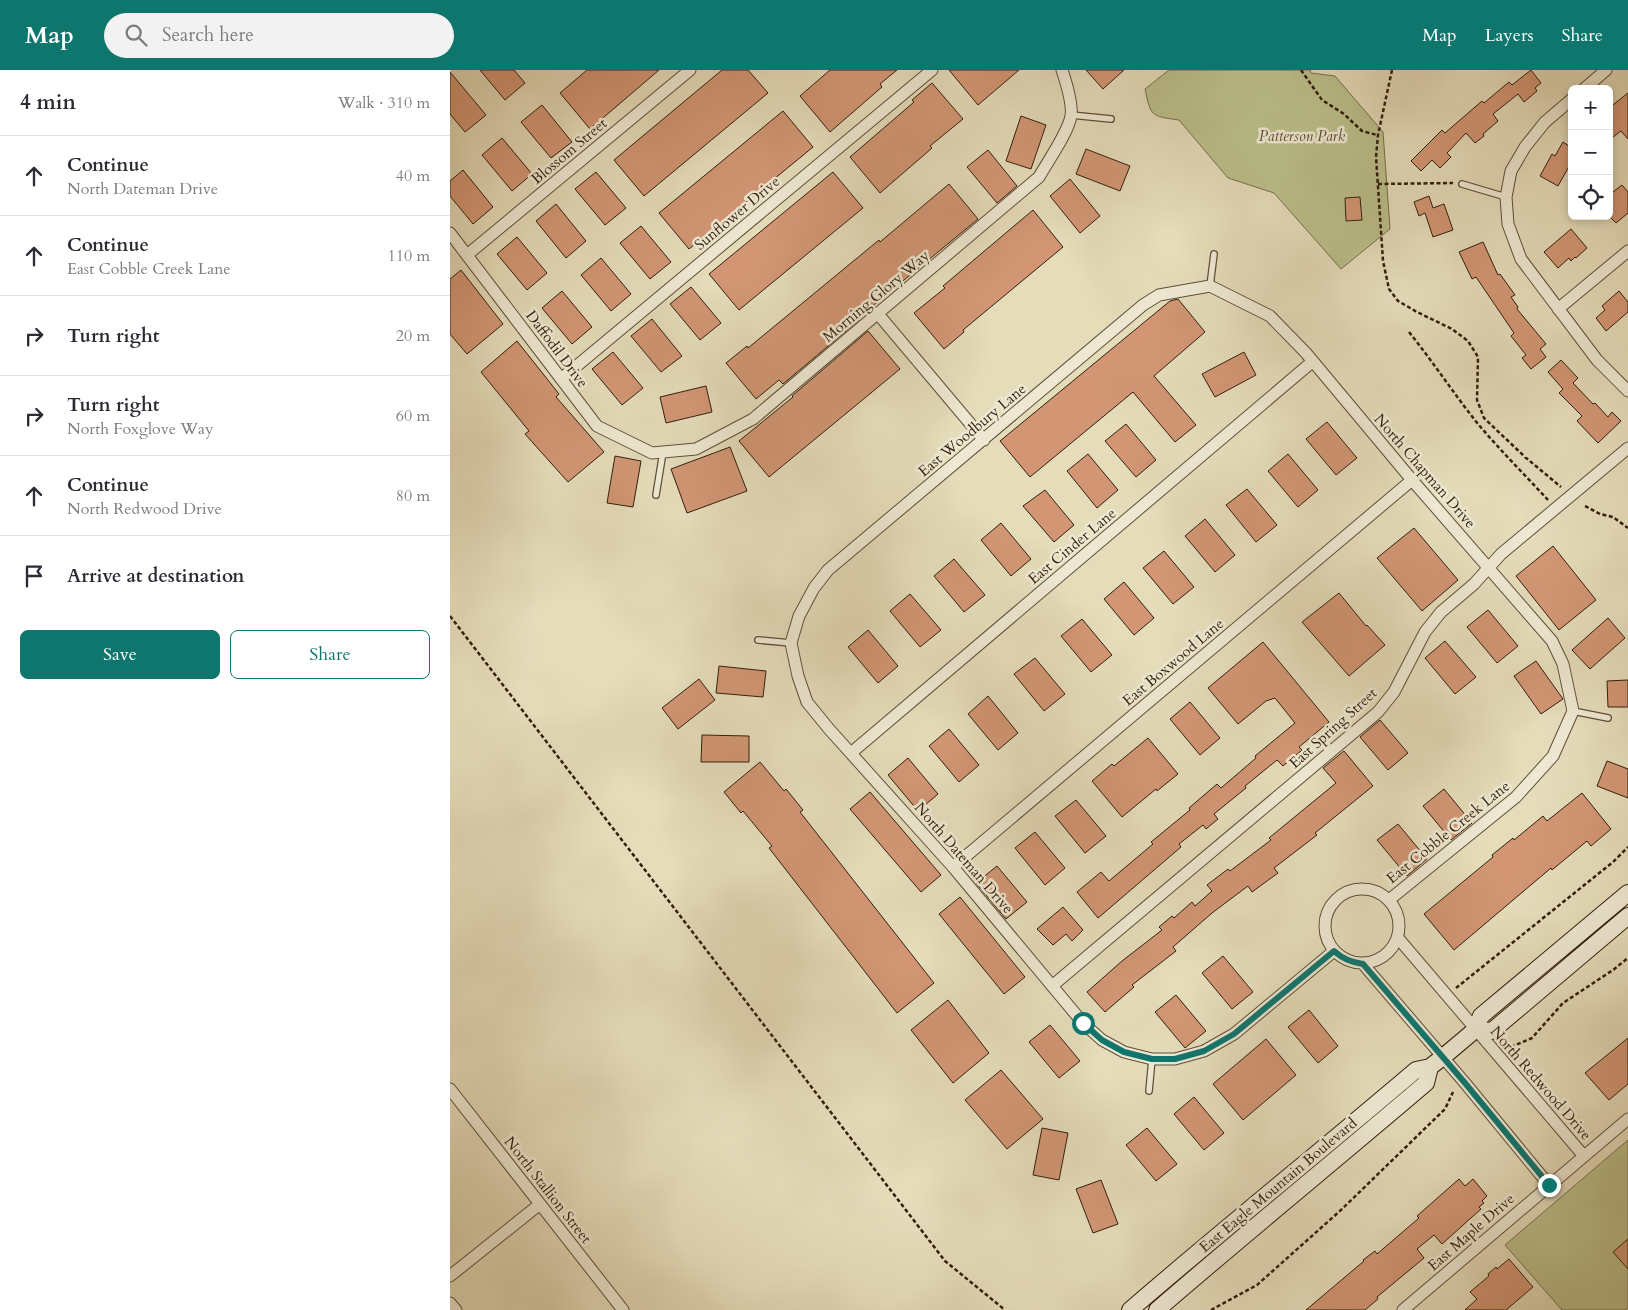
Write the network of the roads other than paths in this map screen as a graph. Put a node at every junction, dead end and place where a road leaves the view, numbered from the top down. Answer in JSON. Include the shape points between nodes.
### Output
{"nodes":[{"id":1,"x":690,"y":70,"type":"edge"},
{"id":2,"x":932,"y":70,"type":"edge"},
{"id":3,"x":1062,"y":70,"type":"edge"},
{"id":4,"x":1606,"y":70,"type":"edge"},
{"id":5,"x":1589,"y":85,"type":"edge"},
{"id":6,"x":1568,"y":102,"type":"edge"},
{"id":7,"x":1071,"y":115,"type":"junction"},
{"id":8,"x":1111,"y":119,"type":"dead end"},
{"id":9,"x":1462,"y":184,"type":"dead end"},
{"id":10,"x":1506,"y":197,"type":"junction"},
{"id":11,"x":450,"y":233,"type":"edge"},
{"id":12,"x":1628,"y":251,"type":"edge"},
{"id":13,"x":467,"y":254,"type":"junction"},
{"id":14,"x":1214,"y":254,"type":"dead end"},
{"id":15,"x":1210,"y":286,"type":"junction"},
{"id":16,"x":1558,"y":309,"type":"junction"},
{"id":17,"x":878,"y":314,"type":"junction"},
{"id":18,"x":1312,"y":362,"type":"junction"},
{"id":19,"x":562,"y":379,"type":"junction"},
{"id":20,"x":1628,"y":391,"type":"edge"},
{"id":21,"x":984,"y":440,"type":"junction"},
{"id":22,"x":1628,"y":448,"type":"edge"},
{"id":23,"x":663,"y":452,"type":"junction"},
{"id":24,"x":1412,"y":480,"type":"junction"},
{"id":25,"x":656,"y":495,"type":"dead end"},
{"id":26,"x":1490,"y":568,"type":"junction"},
{"id":27,"x":758,"y":640,"type":"dead end"},
{"id":28,"x":791,"y":643,"type":"junction"},
{"id":29,"x":1573,"y":710,"type":"junction"},
{"id":30,"x":1608,"y":718,"type":"dead end"},
{"id":31,"x":852,"y":753,"type":"junction"},
{"id":32,"x":953,"y":867,"type":"junction"},
{"id":33,"x":1628,"y":893,"type":"edge"},
{"id":34,"x":1389,"y":900,"type":"junction"},
{"id":35,"x":1628,"y":916,"type":"edge"},
{"id":36,"x":1398,"y":938,"type":"junction"},
{"id":37,"x":1334,"y":951,"type":"junction"},
{"id":38,"x":1363,"y":964,"type":"junction"},
{"id":39,"x":1052,"y":986,"type":"junction"},
{"id":40,"x":1475,"y":1030,"type":"junction"},
{"id":41,"x":1152,"y":1059,"type":"junction"},
{"id":42,"x":1436,"y":1062,"type":"junction"},
{"id":43,"x":450,"y":1089,"type":"edge"},
{"id":44,"x":1150,"y":1090,"type":"dead end"},
{"id":45,"x":1628,"y":1119,"type":"edge"},
{"id":46,"x":1584,"y":1155,"type":"junction"},
{"id":47,"x":1549,"y":1185,"type":"junction"},
{"id":48,"x":540,"y":1204,"type":"junction"},
{"id":49,"x":450,"y":1276,"type":"edge"},
{"id":50,"x":450,"y":1303,"type":"edge"},
{"id":51,"x":456,"y":1310,"type":"edge"},
{"id":52,"x":623,"y":1310,"type":"edge"},
{"id":53,"x":1130,"y":1310,"type":"edge"},
{"id":54,"x":1156,"y":1310,"type":"edge"},
{"id":55,"x":1403,"y":1310,"type":"edge"}],
"edges":[{"from":1,"to":13,"type":"street","name":"Blossom Street"},
{"from":2,"to":19,"type":"street","name":"Sunflower Drive"},
{"from":3,"to":7,"type":"street"},
{"from":4,"to":5,"type":"street"},
{"from":6,"to":10,"type":"street","via":[[1545,122],[1525,147],[1511,171]]},
{"from":7,"to":8,"type":"lane"},
{"from":7,"to":17,"type":"street","name":"Morning Glory Way","via":[[1064,135],[1039,177]]},
{"from":9,"to":10,"type":"lane"},
{"from":10,"to":16,"type":"street","via":[[1508,224],[1521,259]]},
{"from":11,"to":13,"type":"street","name":"Daffodil Drive"},
{"from":12,"to":16,"type":"street"},
{"from":13,"to":19,"type":"street","name":"Daffodil Drive"},
{"from":14,"to":15,"type":"lane"},
{"from":15,"to":18,"type":"street","name":"North Chapman Drive","via":[[1270,316]]},
{"from":15,"to":21,"type":"street","name":"East Woodbury Lane","via":[[1159,295],[1143,305]]},
{"from":16,"to":20,"type":"street","via":[[1597,360]]},
{"from":17,"to":21,"type":"street"},
{"from":17,"to":23,"type":"street","name":"Morning Glory Way","via":[[753,420],[696,449]]},
{"from":18,"to":24,"type":"street","name":"North Chapman Drive"},
{"from":18,"to":31,"type":"street","name":"East Cinder Lane"},
{"from":19,"to":23,"type":"street","name":"Daffodil Drive","via":[[597,426],[652,453]]},
{"from":21,"to":28,"type":"street","name":"East Woodbury Lane","via":[[828,570],[799,616]]},
{"from":22,"to":26,"type":"street","name":"East Spring Street","via":[[1501,554]]},
{"from":23,"to":25,"type":"lane"},
{"from":24,"to":26,"type":"street","name":"North Chapman Drive"},
{"from":24,"to":32,"type":"street","name":"East Boxwood Lane"},
{"from":26,"to":29,"type":"street","name":"North Chapman Drive","via":[[1552,641],[1563,664]]},
{"from":26,"to":39,"type":"street","name":"East Spring Street","via":[[1425,632],[1394,692],[1378,712]]},
{"from":27,"to":28,"type":"lane"},
{"from":28,"to":31,"type":"street","name":"North Dateman Drive","via":[[807,702]]},
{"from":29,"to":30,"type":"lane"},
{"from":29,"to":34,"type":"street","name":"East Cobble Creek Lane","via":[[1553,756],[1516,798]]},
{"from":31,"to":32,"type":"street","name":"North Dateman Drive"},
{"from":32,"to":39,"type":"street","name":"North Dateman Drive"},
{"from":33,"to":40,"type":"street","name":"East Eagle Mountain Boulevard","via":[[1481,1016]]},
{"from":34,"to":36,"type":"street","via":[[1399,918]]},
{"from":34,"to":37,"type":"street","via":[[1366,889],[1353,890],[1332,904],[1325,928]]},
{"from":35,"to":40,"type":"street","name":"East Eagle Mountain Boulevard","via":[[1492,1031]]},
{"from":36,"to":38,"type":"street","via":[[1384,957]]},
{"from":36,"to":40,"type":"street","name":"North Redwood Drive"},
{"from":37,"to":38,"type":"street","via":[[1342,958]]},
{"from":37,"to":41,"type":"street","via":[[1234,1034],[1204,1051],[1175,1059]]},
{"from":38,"to":42,"type":"street"},
{"from":39,"to":41,"type":"street","name":"North Dateman Drive","via":[[1102,1040],[1124,1052]]},
{"from":40,"to":42,"type":"street","name":"East Eagle Mountain Boulevard"},
{"from":40,"to":46,"type":"street","name":"North Redwood Drive"},
{"from":41,"to":44,"type":"lane"},
{"from":42,"to":47,"type":"street"},
{"from":42,"to":53,"type":"street","name":"East Eagle Mountain Boulevard","via":[[1416,1070]]},
{"from":42,"to":54,"type":"street","name":"East Eagle Mountain Boulevard","via":[[1426,1082]]},
{"from":43,"to":48,"type":"street","name":"North Stallion Street"},
{"from":45,"to":46,"type":"street","name":"East Maple Drive"},
{"from":46,"to":47,"type":"street","name":"East Maple Drive"},
{"from":47,"to":55,"type":"street","name":"East Maple Drive"},
{"from":48,"to":49,"type":"street"},
{"from":48,"to":52,"type":"street","name":"North Stallion Street"},
{"from":50,"to":51,"type":"street"}]}
